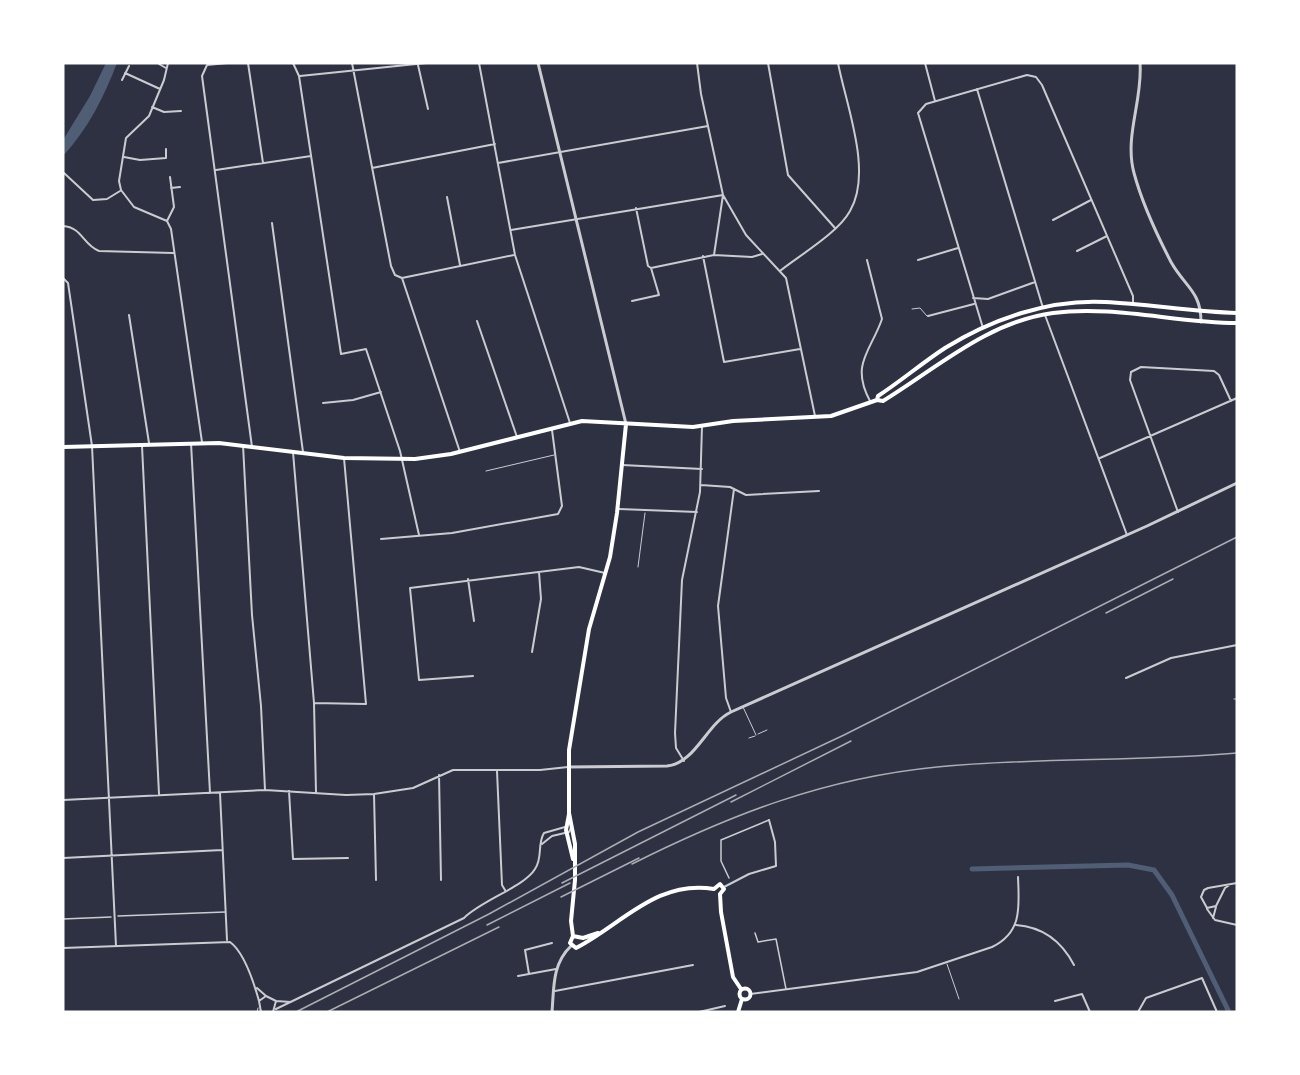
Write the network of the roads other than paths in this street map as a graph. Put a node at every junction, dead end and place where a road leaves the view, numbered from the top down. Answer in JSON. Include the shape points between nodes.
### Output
{"nodes":[{"id":1,"x":168,"y":63,"type":"edge"},
{"id":2,"x":227,"y":63,"type":"edge"},
{"id":3,"x":248,"y":63,"type":"edge"},
{"id":4,"x":293,"y":63,"type":"edge"},
{"id":5,"x":352,"y":63,"type":"edge"},
{"id":6,"x":426,"y":63,"type":"edge"},
{"id":7,"x":479,"y":63,"type":"edge"},
{"id":8,"x":538,"y":63,"type":"edge"},
{"id":9,"x":697,"y":63,"type":"edge"},
{"id":10,"x":768,"y":63,"type":"edge"},
{"id":11,"x":838,"y":63,"type":"edge"},
{"id":12,"x":925,"y":63,"type":"edge"},
{"id":13,"x":1140,"y":63,"type":"edge"},
{"id":14,"x":159,"y":64,"type":"edge"},
{"id":15,"x":418,"y":64,"type":"edge"},
{"id":16,"x":129,"y":66,"type":"dead end"},
{"id":17,"x":166,"y":68,"type":"junction"},
{"id":18,"x":353,"y":70,"type":"junction"},
{"id":19,"x":125,"y":73,"type":"junction"},
{"id":20,"x":299,"y":76,"type":"junction"},
{"id":21,"x":122,"y":80,"type":"dead end"},
{"id":22,"x":160,"y":89,"type":"junction"},
{"id":23,"x":977,"y":89,"type":"junction"},
{"id":24,"x":935,"y":101,"type":"junction"},
{"id":25,"x":152,"y":107,"type":"junction"},
{"id":26,"x":428,"y":109,"type":"dead end"},
{"id":27,"x":181,"y":111,"type":"dead end"},
{"id":28,"x":709,"y":126,"type":"junction"},
{"id":29,"x":495,"y":144,"type":"junction"},
{"id":30,"x":166,"y":149,"type":"dead end"},
{"id":31,"x":561,"y":152,"type":"junction"},
{"id":32,"x":311,"y":156,"type":"junction"},
{"id":33,"x":124,"y":158,"type":"junction"},
{"id":34,"x":166,"y":158,"type":"junction"},
{"id":35,"x":263,"y":163,"type":"junction"},
{"id":36,"x":498,"y":163,"type":"junction"},
{"id":37,"x":167,"y":164,"type":"dead end"},
{"id":38,"x":69,"y":168,"type":"dead end"},
{"id":39,"x":372,"y":168,"type":"junction"},
{"id":40,"x":215,"y":171,"type":"junction"},
{"id":41,"x":63,"y":174,"type":"edge"},
{"id":42,"x":170,"y":177,"type":"dead end"},
{"id":43,"x":180,"y":187,"type":"dead end"},
{"id":44,"x":171,"y":188,"type":"junction"},
{"id":45,"x":121,"y":190,"type":"junction"},
{"id":46,"x":723,"y":195,"type":"junction"},
{"id":47,"x":447,"y":197,"type":"dead end"},
{"id":48,"x":1091,"y":200,"type":"junction"},
{"id":49,"x":636,"y":207,"type":"junction"},
{"id":50,"x":576,"y":217,"type":"junction"},
{"id":51,"x":1053,"y":220,"type":"dead end"},
{"id":52,"x":167,"y":222,"type":"junction"},
{"id":53,"x":272,"y":223,"type":"dead end"},
{"id":54,"x":63,"y":226,"type":"edge"},
{"id":55,"x":835,"y":228,"type":"junction"},
{"id":56,"x":511,"y":230,"type":"junction"},
{"id":57,"x":1107,"y":236,"type":"junction"},
{"id":58,"x":958,"y":248,"type":"junction"},
{"id":59,"x":1077,"y":251,"type":"dead end"},
{"id":60,"x":173,"y":253,"type":"junction"},
{"id":61,"x":762,"y":254,"type":"junction"},
{"id":62,"x":515,"y":255,"type":"junction"},
{"id":63,"x":714,"y":255,"type":"junction"},
{"id":64,"x":703,"y":256,"type":"junction"},
{"id":65,"x":867,"y":260,"type":"dead end"},
{"id":66,"x":918,"y":260,"type":"dead end"},
{"id":67,"x":461,"y":266,"type":"junction"},
{"id":68,"x":651,"y":268,"type":"junction"},
{"id":69,"x":780,"y":271,"type":"junction"},
{"id":70,"x":402,"y":278,"type":"junction"},
{"id":71,"x":64,"y":279,"type":"edge"},
{"id":72,"x":1035,"y":282,"type":"junction"},
{"id":73,"x":973,"y":298,"type":"junction"},
{"id":74,"x":632,"y":301,"type":"dead end"},
{"id":75,"x":1083,"y":302,"type":"junction"},
{"id":76,"x":975,"y":304,"type":"junction"},
{"id":77,"x":1133,"y":304,"type":"junction"},
{"id":78,"x":1043,"y":308,"type":"junction"},
{"id":79,"x":912,"y":309,"type":"dead end"},
{"id":80,"x":1201,"y":311,"type":"junction"},
{"id":81,"x":1083,"y":312,"type":"junction"},
{"id":82,"x":1237,"y":313,"type":"edge"},
{"id":83,"x":129,"y":315,"type":"dead end"},
{"id":84,"x":1045,"y":315,"type":"junction"},
{"id":85,"x":928,"y":316,"type":"joint"},
{"id":86,"x":477,"y":321,"type":"dead end"},
{"id":87,"x":1201,"y":322,"type":"junction"},
{"id":88,"x":1237,"y":323,"type":"edge"},
{"id":89,"x":983,"y":328,"type":"junction"},
{"id":90,"x":954,"y":343,"type":"junction"},
{"id":91,"x":800,"y":348,"type":"junction"},
{"id":92,"x":958,"y":351,"type":"junction"},
{"id":93,"x":381,"y":392,"type":"junction"},
{"id":94,"x":1237,"y":398,"type":"edge"},
{"id":95,"x":877,"y":400,"type":"junction"},
{"id":96,"x":1231,"y":401,"type":"junction"},
{"id":97,"x":323,"y":403,"type":"dead end"},
{"id":98,"x":872,"y":403,"type":"junction"},
{"id":99,"x":815,"y":417,"type":"junction"},
{"id":100,"x":570,"y":423,"type":"junction"},
{"id":101,"x":626,"y":424,"type":"junction"},
{"id":102,"x":702,"y":426,"type":"junction"},
{"id":103,"x":552,"y":427,"type":"junction"},
{"id":104,"x":517,"y":436,"type":"junction"},
{"id":105,"x":1150,"y":436,"type":"junction"},
{"id":106,"x":149,"y":443,"type":"junction"},
{"id":107,"x":191,"y":443,"type":"junction"},
{"id":108,"x":202,"y":443,"type":"junction"},
{"id":109,"x":142,"y":444,"type":"junction"},
{"id":110,"x":243,"y":445,"type":"junction"},
{"id":111,"x":92,"y":446,"type":"junction"},
{"id":112,"x":63,"y":447,"type":"edge"},
{"id":113,"x":252,"y":447,"type":"junction"},
{"id":114,"x":293,"y":452,"type":"junction"},
{"id":115,"x":460,"y":452,"type":"junction"},
{"id":116,"x":303,"y":453,"type":"junction"},
{"id":117,"x":555,"y":455,"type":"junction"},
{"id":118,"x":344,"y":458,"type":"junction"},
{"id":119,"x":1100,"y":458,"type":"junction"},
{"id":120,"x":402,"y":459,"type":"junction"},
{"id":121,"x":622,"y":465,"type":"junction"},
{"id":122,"x":702,"y":469,"type":"junction"},
{"id":123,"x":486,"y":471,"type":"dead end"},
{"id":124,"x":1237,"y":483,"type":"edge"},
{"id":125,"x":701,"y":485,"type":"junction"},
{"id":126,"x":734,"y":489,"type":"junction"},
{"id":127,"x":819,"y":491,"type":"dead end"},
{"id":128,"x":618,"y":509,"type":"junction"},
{"id":129,"x":645,"y":510,"type":"junction"},
{"id":130,"x":697,"y":512,"type":"junction"},
{"id":131,"x":1179,"y":512,"type":"junction"},
{"id":132,"x":419,"y":535,"type":"junction"},
{"id":133,"x":1127,"y":535,"type":"junction"},
{"id":134,"x":381,"y":538,"type":"dead end"},
{"id":135,"x":639,"y":567,"type":"dead end"},
{"id":136,"x":539,"y":572,"type":"junction"},
{"id":137,"x":605,"y":573,"type":"junction"},
{"id":138,"x":468,"y":579,"type":"junction"},
{"id":139,"x":474,"y":621,"type":"dead end"},
{"id":140,"x":1237,"y":645,"type":"edge"},
{"id":141,"x":531,"y":652,"type":"dead end"},
{"id":142,"x":473,"y":676,"type":"dead end"},
{"id":143,"x":1126,"y":678,"type":"dead end"},
{"id":144,"x":314,"y":703,"type":"junction"},
{"id":145,"x":743,"y":706,"type":"junction"},
{"id":146,"x":730,"y":712,"type":"junction"},
{"id":147,"x":767,"y":730,"type":"dead end"},
{"id":148,"x":756,"y":735,"type":"junction"},
{"id":149,"x":749,"y":738,"type":"dead end"},
{"id":150,"x":684,"y":761,"type":"junction"},
{"id":151,"x":568,"y":767,"type":"junction"},
{"id":152,"x":497,"y":770,"type":"junction"},
{"id":153,"x":439,"y":775,"type":"junction"},
{"id":154,"x":265,"y":790,"type":"junction"},
{"id":155,"x":289,"y":790,"type":"junction"},
{"id":156,"x":316,"y":792,"type":"junction"},
{"id":157,"x":210,"y":793,"type":"junction"},
{"id":158,"x":220,"y":793,"type":"junction"},
{"id":159,"x":374,"y":794,"type":"junction"},
{"id":160,"x":159,"y":795,"type":"junction"},
{"id":161,"x":109,"y":798,"type":"junction"},
{"id":162,"x":63,"y":800,"type":"edge"},
{"id":163,"x":569,"y":813,"type":"junction"},
{"id":164,"x":769,"y":820,"type":"joint"},
{"id":165,"x":571,"y":822,"type":"junction"},
{"id":166,"x":566,"y":827,"type":"junction"},
{"id":167,"x":567,"y":834,"type":"junction"},
{"id":168,"x":540,"y":846,"type":"junction"},
{"id":169,"x":222,"y":850,"type":"junction"},
{"id":170,"x":112,"y":854,"type":"junction"},
{"id":171,"x":63,"y":858,"type":"edge"},
{"id":172,"x":348,"y":858,"type":"dead end"},
{"id":173,"x":574,"y":862,"type":"junction"},
{"id":174,"x":228,"y":876,"type":"dead end"},
{"id":175,"x":223,"y":877,"type":"junction"},
{"id":176,"x":729,"y":878,"type":"dead end"},
{"id":177,"x":1018,"y":879,"type":"dead end"},
{"id":178,"x":376,"y":880,"type":"dead end"},
{"id":179,"x":441,"y":880,"type":"dead end"},
{"id":180,"x":1237,"y":883,"type":"edge"},
{"id":181,"x":1231,"y":884,"type":"junction"},
{"id":182,"x":724,"y":887,"type":"junction"},
{"id":183,"x":714,"y":889,"type":"junction"},
{"id":184,"x":505,"y":890,"type":"junction"},
{"id":185,"x":720,"y":894,"type":"junction"},
{"id":186,"x":1216,"y":906,"type":"junction"},
{"id":187,"x":1207,"y":908,"type":"junction"},
{"id":188,"x":225,"y":912,"type":"junction"},
{"id":189,"x":118,"y":916,"type":"dead end"},
{"id":190,"x":111,"y":917,"type":"dead end"},
{"id":191,"x":1213,"y":918,"type":"junction"},
{"id":192,"x":63,"y":919,"type":"edge"},
{"id":193,"x":1016,"y":925,"type":"junction"},
{"id":194,"x":1237,"y":925,"type":"edge"},
{"id":195,"x":606,"y":928,"type":"junction"},
{"id":196,"x":755,"y":933,"type":"dead end"},
{"id":197,"x":573,"y":936,"type":"junction"},
{"id":198,"x":579,"y":937,"type":"junction"},
{"id":199,"x":226,"y":941,"type":"junction"},
{"id":200,"x":552,"y":943,"type":"dead end"},
{"id":201,"x":116,"y":946,"type":"junction"},
{"id":202,"x":571,"y":946,"type":"junction"},
{"id":203,"x":580,"y":946,"type":"junction"},
{"id":204,"x":63,"y":948,"type":"edge"},
{"id":205,"x":946,"y":963,"type":"junction"},
{"id":206,"x":693,"y":965,"type":"dead end"},
{"id":207,"x":1074,"y":965,"type":"dead end"},
{"id":208,"x":556,"y":969,"type":"junction"},
{"id":209,"x":528,"y":974,"type":"junction"},
{"id":210,"x":518,"y":976,"type":"dead end"},
{"id":211,"x":255,"y":985,"type":"junction"},
{"id":212,"x":741,"y":989,"type":"junction"},
{"id":213,"x":786,"y":990,"type":"junction"},
{"id":214,"x":554,"y":992,"type":"junction"},
{"id":215,"x":750,"y":994,"type":"junction"},
{"id":216,"x":266,"y":996,"type":"junction"},
{"id":217,"x":742,"y":999,"type":"junction"},
{"id":218,"x":959,"y":999,"type":"dead end"},
{"id":219,"x":276,"y":1001,"type":"junction"},
{"id":220,"x":1055,"y":1001,"type":"dead end"},
{"id":221,"x":259,"y":1002,"type":"junction"},
{"id":222,"x":294,"y":1002,"type":"junction"},
{"id":223,"x":725,"y":1006,"type":"dead end"},
{"id":224,"x":275,"y":1010,"type":"edge"},
{"id":225,"x":259,"y":1012,"type":"edge"},
{"id":226,"x":552,"y":1012,"type":"edge"},
{"id":227,"x":699,"y":1012,"type":"edge"},
{"id":228,"x":738,"y":1012,"type":"edge"},
{"id":229,"x":1090,"y":1012,"type":"edge"},
{"id":230,"x":1138,"y":1012,"type":"edge"},
{"id":231,"x":1217,"y":1012,"type":"edge"}],
"edges":[{"from":1,"to":17,"type":"street"},
{"from":2,"to":40,"type":"street","via":[[204,67],[202,76]]},
{"from":3,"to":35,"type":"street"},
{"from":4,"to":20,"type":"street"},
{"from":5,"to":18,"type":"street"},
{"from":6,"to":15,"type":"street"},
{"from":7,"to":29,"type":"street"},
{"from":8,"to":31,"type":"street"},
{"from":9,"to":28,"type":"street"},
{"from":10,"to":55,"type":"street","via":[[788,174]]},
{"from":11,"to":55,"type":"street","via":[[860,164],[859,189],[850,212]]},
{"from":12,"to":24,"type":"street"},
{"from":13,"to":80,"type":"street","via":[[1131,145],[1133,170],[1168,256],[1197,295]]},
{"from":14,"to":17,"type":"street"},
{"from":15,"to":18,"type":"street"},
{"from":15,"to":26,"type":"street"},
{"from":16,"to":19,"type":"street"},
{"from":17,"to":22,"type":"street"},
{"from":18,"to":20,"type":"street"},
{"from":18,"to":39,"type":"street"},
{"from":19,"to":21,"type":"street"},
{"from":19,"to":22,"type":"street"},
{"from":20,"to":32,"type":"street"},
{"from":22,"to":25,"type":"street"},
{"from":23,"to":24,"type":"street"},
{"from":23,"to":48,"type":"street","via":[[1034,75]]},
{"from":23,"to":72,"type":"street"},
{"from":24,"to":58,"type":"street","via":[[921,107],[918,118]]},
{"from":25,"to":27,"type":"street","via":[[164,112]]},
{"from":25,"to":33,"type":"street","via":[[149,116],[126,138]]},
{"from":28,"to":31,"type":"street"},
{"from":28,"to":46,"type":"street"},
{"from":29,"to":36,"type":"street"},
{"from":29,"to":39,"type":"street"},
{"from":30,"to":34,"type":"street"},
{"from":31,"to":36,"type":"street"},
{"from":31,"to":50,"type":"street"},
{"from":32,"to":35,"type":"street"},
{"from":32,"to":93,"type":"street","via":[[341,354],[366,349]]},
{"from":33,"to":34,"type":"street"},
{"from":33,"to":45,"type":"street"},
{"from":34,"to":37,"type":"street"},
{"from":35,"to":40,"type":"street"},
{"from":36,"to":56,"type":"street"},
{"from":38,"to":41,"type":"street"},
{"from":39,"to":70,"type":"street","via":[[391,266],[395,275]]},
{"from":40,"to":113,"type":"street"},
{"from":41,"to":45,"type":"street","via":[[93,200],[106,199]]},
{"from":42,"to":44,"type":"street"},
{"from":43,"to":44,"type":"street"},
{"from":44,"to":52,"type":"street","via":[[174,207]]},
{"from":45,"to":52,"type":"street","via":[[134,207]]},
{"from":46,"to":49,"type":"street"},
{"from":46,"to":61,"type":"street"},
{"from":46,"to":63,"type":"street"},
{"from":47,"to":67,"type":"street"},
{"from":48,"to":51,"type":"street"},
{"from":48,"to":57,"type":"street"},
{"from":49,"to":50,"type":"street"},
{"from":49,"to":68,"type":"street"},
{"from":50,"to":56,"type":"street"},
{"from":50,"to":101,"type":"street"},
{"from":52,"to":60,"type":"street"},
{"from":53,"to":116,"type":"street"},
{"from":54,"to":60,"type":"street","via":[[77,229],[97,250]]},
{"from":55,"to":69,"type":"street"},
{"from":56,"to":62,"type":"street"},
{"from":57,"to":59,"type":"street"},
{"from":57,"to":77,"type":"street"},
{"from":58,"to":66,"type":"street"},
{"from":58,"to":73,"type":"street"},
{"from":60,"to":108,"type":"street"},
{"from":61,"to":63,"type":"street"},
{"from":61,"to":69,"type":"street"},
{"from":62,"to":67,"type":"street"},
{"from":62,"to":100,"type":"street"},
{"from":63,"to":64,"type":"street"},
{"from":64,"to":68,"type":"street"},
{"from":64,"to":91,"type":"street","via":[[724,362]]},
{"from":65,"to":98,"type":"street","via":[[882,319],[861,362]]},
{"from":67,"to":70,"type":"street"},
{"from":68,"to":74,"type":"street","via":[[659,295]]},
{"from":69,"to":91,"type":"street","via":[[789,287]]},
{"from":70,"to":115,"type":"street"},
{"from":71,"to":111,"type":"street"},
{"from":72,"to":73,"type":"street","via":[[988,299]]},
{"from":72,"to":78,"type":"street"},
{"from":73,"to":76,"type":"street"},
{"from":75,"to":77,"type":"main road"},
{"from":75,"to":78,"type":"main road"},
{"from":75,"to":81,"type":"main road"},
{"from":76,"to":85,"type":"street"},
{"from":76,"to":89,"type":"street"},
{"from":77,"to":80,"type":"main road"},
{"from":78,"to":89,"type":"main road"},
{"from":79,"to":85,"type":"lane","via":[[920,308]]},
{"from":80,"to":82,"type":"main road"},
{"from":80,"to":87,"type":"street"},
{"from":81,"to":84,"type":"main road"},
{"from":81,"to":87,"type":"main road"},
{"from":83,"to":106,"type":"street"},
{"from":84,"to":92,"type":"main road","via":[[1001,329]]},
{"from":84,"to":119,"type":"street"},
{"from":86,"to":104,"type":"street"},
{"from":87,"to":88,"type":"main road"},
{"from":89,"to":90,"type":"main road"},
{"from":90,"to":92,"type":"main road"},
{"from":90,"to":95,"type":"main road"},
{"from":91,"to":99,"type":"street"},
{"from":92,"to":95,"type":"main road","via":[[889,398]]},
{"from":93,"to":97,"type":"street"},
{"from":93,"to":120,"type":"street"},
{"from":94,"to":96,"type":"street"},
{"from":95,"to":98,"type":"main road"},
{"from":96,"to":105,"type":"street"},
{"from":96,"to":105,"type":"street","via":[[1214,371],[1135,368],[1130,378]]},
{"from":98,"to":99,"type":"main road"},
{"from":99,"to":102,"type":"main road"},
{"from":100,"to":101,"type":"main road"},
{"from":100,"to":103,"type":"main road"},
{"from":101,"to":102,"type":"main road"},
{"from":101,"to":121,"type":"main road"},
{"from":102,"to":122,"type":"street"},
{"from":103,"to":104,"type":"main road"},
{"from":103,"to":117,"type":"street"},
{"from":104,"to":115,"type":"main road"},
{"from":105,"to":119,"type":"street"},
{"from":105,"to":131,"type":"street"},
{"from":106,"to":107,"type":"main road"},
{"from":106,"to":109,"type":"main road"},
{"from":107,"to":108,"type":"main road"},
{"from":107,"to":157,"type":"street"},
{"from":108,"to":110,"type":"main road"},
{"from":109,"to":111,"type":"main road"},
{"from":109,"to":160,"type":"street"},
{"from":110,"to":113,"type":"main road"},
{"from":110,"to":154,"type":"street"},
{"from":111,"to":112,"type":"main road"},
{"from":111,"to":161,"type":"street"},
{"from":113,"to":114,"type":"main road"},
{"from":114,"to":116,"type":"main road"},
{"from":114,"to":144,"type":"street"},
{"from":115,"to":120,"type":"main road"},
{"from":116,"to":118,"type":"main road"},
{"from":117,"to":123,"type":"lane"},
{"from":117,"to":132,"type":"street","via":[[561,512],[452,533]]},
{"from":118,"to":120,"type":"main road"},
{"from":118,"to":144,"type":"street","via":[[366,704]]},
{"from":119,"to":133,"type":"street"},
{"from":120,"to":132,"type":"street"},
{"from":121,"to":122,"type":"street"},
{"from":121,"to":128,"type":"main road"},
{"from":122,"to":125,"type":"street"},
{"from":124,"to":131,"type":"street"},
{"from":125,"to":126,"type":"street"},
{"from":125,"to":130,"type":"street"},
{"from":126,"to":127,"type":"street","via":[[746,495]]},
{"from":126,"to":146,"type":"street","via":[[718,606]]},
{"from":128,"to":129,"type":"street"},
{"from":128,"to":137,"type":"main road"},
{"from":129,"to":130,"type":"street"},
{"from":129,"to":135,"type":"lane"},
{"from":130,"to":150,"type":"street","via":[[681,588],[675,733],[677,750]]},
{"from":131,"to":133,"type":"street"},
{"from":132,"to":134,"type":"street"},
{"from":133,"to":145,"type":"street"},
{"from":136,"to":137,"type":"street","via":[[579,567]]},
{"from":136,"to":138,"type":"street"},
{"from":136,"to":141,"type":"street","via":[[541,599]]},
{"from":137,"to":151,"type":"main road","via":[[589,629]]},
{"from":138,"to":139,"type":"street"},
{"from":138,"to":142,"type":"street","via":[[410,588],[419,680]]},
{"from":140,"to":143,"type":"street","via":[[1165,660]]},
{"from":144,"to":156,"type":"street"},
{"from":145,"to":146,"type":"street"},
{"from":145,"to":148,"type":"lane"},
{"from":146,"to":150,"type":"street","via":[[716,721]]},
{"from":147,"to":148,"type":"lane"},
{"from":148,"to":149,"type":"lane"},
{"from":150,"to":151,"type":"street","via":[[668,766]]},
{"from":151,"to":152,"type":"street"},
{"from":151,"to":163,"type":"main road"},
{"from":152,"to":153,"type":"street","via":[[463,769]]},
{"from":152,"to":184,"type":"street"},
{"from":153,"to":159,"type":"street","via":[[413,788]]},
{"from":153,"to":179,"type":"street"},
{"from":154,"to":155,"type":"street"},
{"from":154,"to":158,"type":"street"},
{"from":155,"to":156,"type":"street"},
{"from":155,"to":172,"type":"street","via":[[293,859]]},
{"from":156,"to":159,"type":"street"},
{"from":157,"to":158,"type":"street"},
{"from":157,"to":160,"type":"street"},
{"from":158,"to":169,"type":"street"},
{"from":159,"to":178,"type":"street"},
{"from":160,"to":161,"type":"street"},
{"from":161,"to":162,"type":"street"},
{"from":161,"to":170,"type":"street"},
{"from":163,"to":165,"type":"main road"},
{"from":163,"to":166,"type":"main road"},
{"from":164,"to":176,"type":"street","via":[[721,840],[721,861]]},
{"from":164,"to":182,"type":"street","via":[[776,866]]},
{"from":165,"to":167,"type":"street"},
{"from":165,"to":173,"type":"main road"},
{"from":166,"to":167,"type":"main road"},
{"from":166,"to":168,"type":"street","via":[[544,833]]},
{"from":167,"to":168,"type":"street","via":[[549,837]]},
{"from":167,"to":173,"type":"main road"},
{"from":168,"to":184,"type":"street","via":[[533,872]]},
{"from":169,"to":170,"type":"street"},
{"from":169,"to":175,"type":"street"},
{"from":170,"to":171,"type":"street"},
{"from":170,"to":201,"type":"street"},
{"from":173,"to":197,"type":"main road"},
{"from":174,"to":175,"type":"street"},
{"from":175,"to":188,"type":"street"},
{"from":177,"to":193,"type":"street","via":[[1020,911]]},
{"from":180,"to":181,"type":"street"},
{"from":181,"to":186,"type":"street"},
{"from":181,"to":187,"type":"street","via":[[1204,890],[1201,897]]},
{"from":182,"to":183,"type":"main road","via":[[718,885]]},
{"from":182,"to":185,"type":"main road"},
{"from":183,"to":185,"type":"main road"},
{"from":183,"to":195,"type":"main road","via":[[693,888],[654,899]]},
{"from":184,"to":222,"type":"street","via":[[460,920]]},
{"from":185,"to":212,"type":"main road","via":[[734,977]]},
{"from":186,"to":187,"type":"street"},
{"from":186,"to":191,"type":"street"},
{"from":187,"to":191,"type":"street"},
{"from":188,"to":189,"type":"street"},
{"from":188,"to":199,"type":"street"},
{"from":190,"to":192,"type":"street"},
{"from":191,"to":194,"type":"street","via":[[1222,924]]},
{"from":193,"to":205,"type":"street","via":[[997,945]]},
{"from":193,"to":207,"type":"street","via":[[1050,935]]},
{"from":195,"to":198,"type":"main road"},
{"from":195,"to":203,"type":"main road"},
{"from":196,"to":213,"type":"street","via":[[758,942],[776,939]]},
{"from":197,"to":198,"type":"main road"},
{"from":197,"to":202,"type":"main road"},
{"from":198,"to":203,"type":"main road"},
{"from":199,"to":201,"type":"street"},
{"from":199,"to":211,"type":"street","via":[[236,947]]},
{"from":200,"to":209,"type":"street","via":[[525,950]]},
{"from":201,"to":204,"type":"street"},
{"from":202,"to":203,"type":"main road"},
{"from":202,"to":208,"type":"street"},
{"from":205,"to":213,"type":"street","via":[[917,972]]},
{"from":205,"to":218,"type":"lane"},
{"from":206,"to":214,"type":"street"},
{"from":208,"to":209,"type":"street"},
{"from":208,"to":214,"type":"street"},
{"from":209,"to":210,"type":"street"},
{"from":211,"to":216,"type":"street"},
{"from":211,"to":221,"type":"street"},
{"from":212,"to":215,"type":"main road"},
{"from":212,"to":217,"type":"main road"},
{"from":213,"to":215,"type":"street"},
{"from":214,"to":226,"type":"street"},
{"from":215,"to":217,"type":"main road"},
{"from":216,"to":219,"type":"street"},
{"from":216,"to":221,"type":"street"},
{"from":217,"to":228,"type":"main road"},
{"from":219,"to":222,"type":"street"},
{"from":219,"to":224,"type":"street"},
{"from":220,"to":229,"type":"street","via":[[1082,994]]},
{"from":221,"to":225,"type":"street"},
{"from":222,"to":224,"type":"street"},
{"from":223,"to":227,"type":"street"},
{"from":230,"to":231,"type":"street","via":[[1146,998],[1201,979]]}]}
